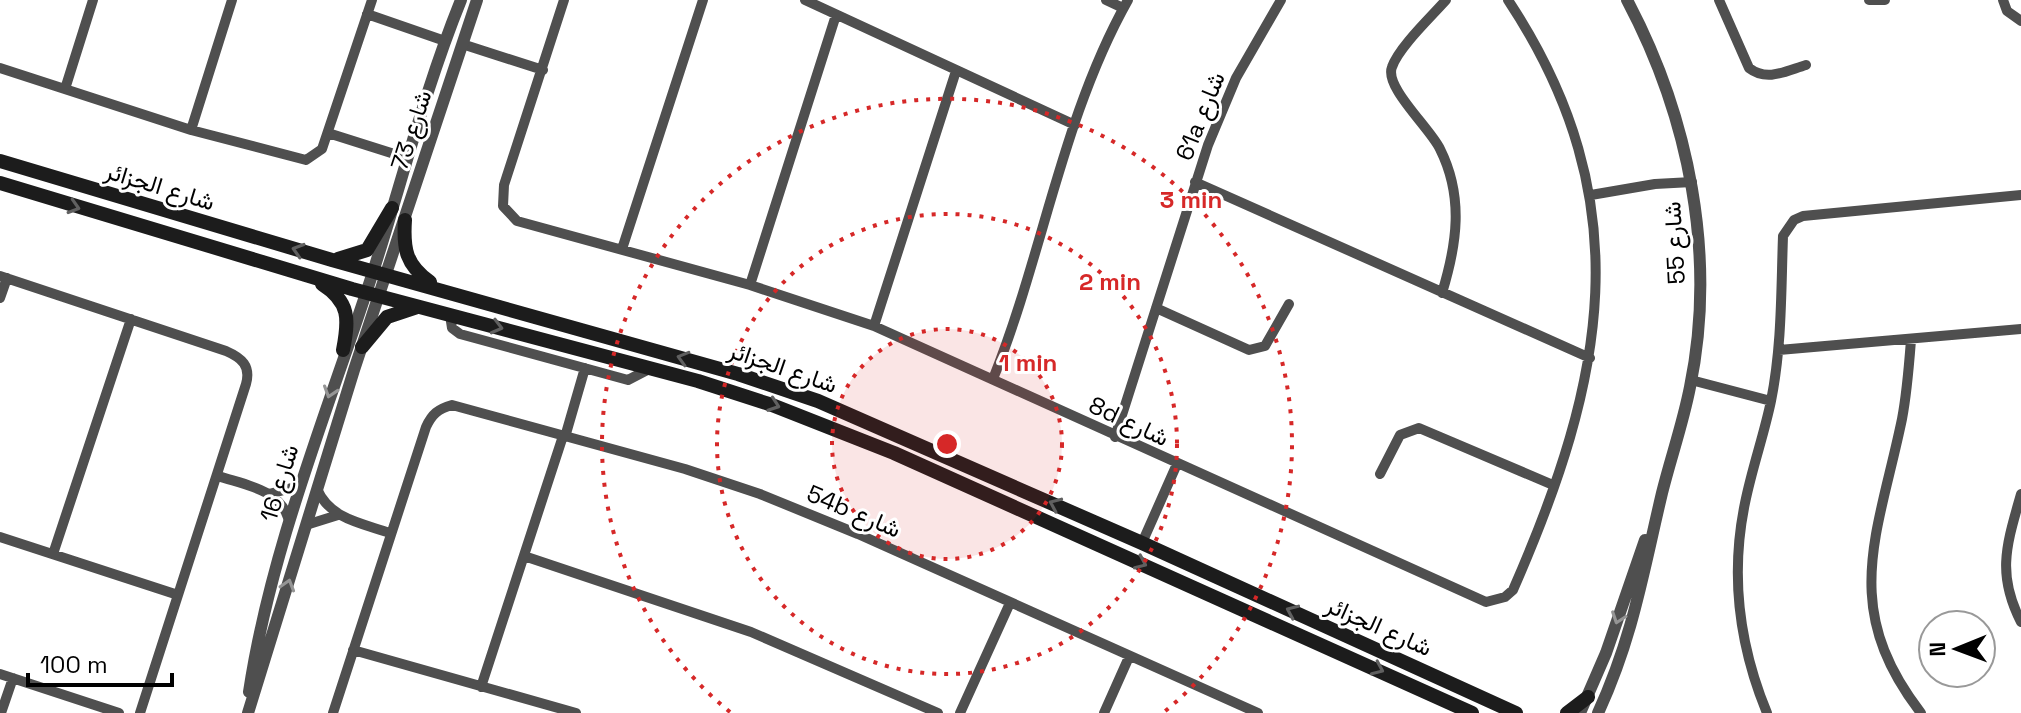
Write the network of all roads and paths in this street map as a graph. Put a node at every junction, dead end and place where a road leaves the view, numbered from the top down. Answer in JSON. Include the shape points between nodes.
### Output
{"nodes":[{"id":1,"x":93,"y":0,"type":"edge"},
{"id":2,"x":232,"y":0,"type":"edge"},
{"id":3,"x":372,"y":0,"type":"edge"},
{"id":4,"x":461,"y":0,"type":"edge"},
{"id":5,"x":477,"y":0,"type":"edge"},
{"id":6,"x":564,"y":0,"type":"edge"},
{"id":7,"x":703,"y":0,"type":"edge"},
{"id":8,"x":805,"y":0,"type":"edge"},
{"id":9,"x":1106,"y":0,"type":"edge"},
{"id":10,"x":1281,"y":0,"type":"edge"},
{"id":11,"x":1446,"y":0,"type":"edge"},
{"id":12,"x":1508,"y":0,"type":"edge"},
{"id":13,"x":1627,"y":0,"type":"edge"},
{"id":14,"x":1719,"y":0,"type":"edge"},
{"id":15,"x":1869,"y":0,"type":"edge"},
{"id":16,"x":1885,"y":0,"type":"edge"},
{"id":17,"x":2003,"y":0,"type":"edge"},
{"id":18,"x":1125,"y":4,"type":"edge"},
{"id":19,"x":367,"y":14,"type":"junction"},
{"id":20,"x":836,"y":15,"type":"junction"},
{"id":21,"x":2021,"y":21,"type":"edge"},
{"id":22,"x":445,"y":41,"type":"junction"},
{"id":23,"x":462,"y":44,"type":"junction"},
{"id":24,"x":1806,"y":65,"type":"dead end"},
{"id":25,"x":0,"y":68,"type":"edge"},
{"id":26,"x":543,"y":70,"type":"junction"},
{"id":27,"x":956,"y":71,"type":"junction"},
{"id":28,"x":65,"y":89,"type":"junction"},
{"id":29,"x":1075,"y":125,"type":"junction"},
{"id":30,"x":191,"y":130,"type":"junction"},
{"id":31,"x":328,"y":133,"type":"junction"},
{"id":32,"x":407,"y":158,"type":"junction"},
{"id":33,"x":0,"y":161,"type":"edge"},
{"id":34,"x":1691,"y":177,"type":"junction"},
{"id":35,"x":1195,"y":182,"type":"junction"},
{"id":36,"x":0,"y":183,"type":"edge"},
{"id":37,"x":1591,"y":195,"type":"junction"},
{"id":38,"x":2021,"y":195,"type":"edge"},
{"id":39,"x":392,"y":208,"type":"junction"},
{"id":40,"x":405,"y":220,"type":"junction"},
{"id":41,"x":622,"y":249,"type":"junction"},
{"id":42,"x":332,"y":260,"type":"junction"},
{"id":43,"x":380,"y":273,"type":"junction"},
{"id":44,"x":308,"y":275,"type":"junction"},
{"id":45,"x":3,"y":277,"type":"edge"},
{"id":46,"x":750,"y":285,"type":"junction"},
{"id":47,"x":441,"y":289,"type":"junction"},
{"id":48,"x":1442,"y":293,"type":"junction"},
{"id":49,"x":373,"y":294,"type":"junction"},
{"id":50,"x":0,"y":298,"type":"edge"},
{"id":51,"x":1289,"y":304,"type":"dead end"},
{"id":52,"x":422,"y":306,"type":"junction"},
{"id":53,"x":1156,"y":308,"type":"junction"},
{"id":54,"x":450,"y":315,"type":"junction"},
{"id":55,"x":131,"y":319,"type":"junction"},
{"id":56,"x":874,"y":326,"type":"junction"},
{"id":57,"x":2021,"y":329,"type":"edge"},
{"id":58,"x":1911,"y":340,"type":"junction"},
{"id":59,"x":362,"y":347,"type":"junction"},
{"id":60,"x":343,"y":350,"type":"junction"},
{"id":61,"x":1779,"y":350,"type":"junction"},
{"id":62,"x":1590,"y":358,"type":"junction"},
{"id":63,"x":585,"y":368,"type":"junction"},
{"id":64,"x":651,"y":368,"type":"junction"},
{"id":65,"x":993,"y":379,"type":"junction"},
{"id":66,"x":1690,"y":384,"type":"junction"},
{"id":67,"x":1771,"y":401,"type":"junction"},
{"id":68,"x":564,"y":436,"type":"junction"},
{"id":69,"x":1115,"y":437,"type":"junction"},
{"id":70,"x":1177,"y":464,"type":"junction"},
{"id":71,"x":1380,"y":474,"type":"dead end"},
{"id":72,"x":218,"y":476,"type":"junction"},
{"id":73,"x":1553,"y":485,"type":"junction"},
{"id":74,"x":299,"y":486,"type":"junction"},
{"id":75,"x":317,"y":489,"type":"junction"},
{"id":76,"x":1662,"y":492,"type":"junction"},
{"id":77,"x":269,"y":494,"type":"junction"},
{"id":78,"x":2021,"y":494,"type":"edge"},
{"id":79,"x":338,"y":515,"type":"junction"},
{"id":80,"x":289,"y":520,"type":"junction"},
{"id":81,"x":306,"y":525,"type":"junction"},
{"id":82,"x":390,"y":533,"type":"junction"},
{"id":83,"x":0,"y":537,"type":"edge"},
{"id":84,"x":1142,"y":543,"type":"junction"},
{"id":85,"x":53,"y":554,"type":"junction"},
{"id":86,"x":524,"y":556,"type":"junction"},
{"id":87,"x":178,"y":595,"type":"junction"},
{"id":88,"x":1010,"y":603,"type":"junction"},
{"id":89,"x":2021,"y":622,"type":"edge"},
{"id":90,"x":353,"y":650,"type":"junction"},
{"id":91,"x":1129,"y":657,"type":"junction"},
{"id":92,"x":0,"y":674,"type":"edge"},
{"id":93,"x":13,"y":678,"type":"junction"},
{"id":94,"x":481,"y":687,"type":"junction"},
{"id":95,"x":1588,"y":697,"type":"junction"},
{"id":96,"x":1509,"y":710,"type":"edge"},
{"id":97,"x":1252,"y":712,"type":"edge"},
{"id":98,"x":1,"y":713,"type":"edge"},
{"id":99,"x":119,"y":713,"type":"edge"},
{"id":100,"x":140,"y":713,"type":"edge"},
{"id":101,"x":247,"y":713,"type":"edge"},
{"id":102,"x":333,"y":713,"type":"edge"},
{"id":103,"x":576,"y":713,"type":"edge"},
{"id":104,"x":938,"y":713,"type":"edge"},
{"id":105,"x":960,"y":713,"type":"edge"},
{"id":106,"x":1104,"y":713,"type":"edge"},
{"id":107,"x":1472,"y":713,"type":"edge"},
{"id":108,"x":1530,"y":713,"type":"edge"},
{"id":109,"x":1567,"y":713,"type":"edge"},
{"id":110,"x":1580,"y":713,"type":"edge"},
{"id":111,"x":1598,"y":713,"type":"edge"},
{"id":112,"x":1767,"y":713,"type":"edge"},
{"id":113,"x":1921,"y":713,"type":"edge"}],
"edges":[{"from":1,"to":28,"type":"street"},
{"from":2,"to":30,"type":"street"},
{"from":3,"to":19,"type":"street"},
{"from":4,"to":22,"type":"street","name":"شارع 73"},
{"from":5,"to":23,"type":"street","name":"شارع 73"},
{"from":6,"to":26,"type":"street"},
{"from":7,"to":41,"type":"street"},
{"from":8,"to":20,"type":"street"},
{"from":9,"to":18,"type":"street"},
{"from":10,"to":35,"type":"street","name":"61a شارع","via":[[1236,78]]},
{"from":11,"to":48,"type":"street","via":[[1397,59],[1390,77],[1431,131],[1454,191],[1456,234]]},
{"from":12,"to":37,"type":"street","via":[[1559,97]]},
{"from":13,"to":34,"type":"street","name":"شارع 55","via":[[1666,88]]},
{"from":14,"to":24,"type":"street","via":[[1749,68],[1757,74]]},
{"from":15,"to":16,"type":"street"},
{"from":17,"to":21,"type":"street","via":[[2007,11]]},
{"from":18,"to":29,"type":"street"},
{"from":19,"to":22,"type":"street"},
{"from":19,"to":31,"type":"street"},
{"from":20,"to":27,"type":"street"},
{"from":20,"to":46,"type":"street"},
{"from":22,"to":32,"type":"street","name":"شارع 73"},
{"from":23,"to":26,"type":"street"},
{"from":23,"to":40,"type":"street","name":"شارع 73"},
{"from":25,"to":28,"type":"street"},
{"from":26,"to":41,"type":"street","name":"8d شارع","via":[[502,196],[509,215],[527,225]]},
{"from":27,"to":29,"type":"street"},
{"from":27,"to":56,"type":"street"},
{"from":28,"to":30,"type":"street"},
{"from":29,"to":65,"type":"street"},
{"from":30,"to":31,"type":"street","via":[[306,160],[315,156]]},
{"from":31,"to":32,"type":"street"},
{"from":32,"to":39,"type":"street","name":"شارع 73"},
{"from":42,"to":33,"type":"main road","name":"شارع الجزائر","one_way":true},
{"from":34,"to":37,"type":"street"},
{"from":34,"to":66,"type":"street","name":"شارع 55","via":[[1699,274]]},
{"from":35,"to":48,"type":"street"},
{"from":35,"to":53,"type":"street","name":"61a شارع"},
{"from":36,"to":44,"type":"main road","name":"شارع الجزائر","one_way":true},
{"from":37,"to":62,"type":"street","via":[[1598,279]]},
{"from":38,"to":61,"type":"street","via":[[1803,216],[1787,227],[1783,246]]},
{"from":39,"to":42,"type":"main road","via":[[367,250]]},
{"from":39,"to":43,"type":"street","name":"شارع 73"},
{"from":40,"to":43,"type":"street","name":"شارع 73"},
{"from":40,"to":47,"type":"main road","via":[[408,260]]},
{"from":41,"to":46,"type":"street","name":"8d شارع"},
{"from":42,"to":43,"type":"main road","name":"شارع الجزائر"},
{"from":43,"to":47,"type":"main road","name":"شارع الجزائر"},
{"from":43,"to":49,"type":"street","name":"شارع 16"},
{"from":44,"to":49,"type":"main road","name":"شارع الجزائر"},
{"from":44,"to":60,"type":"main road","via":[[345,305]]},
{"from":45,"to":50,"type":"street"},
{"from":45,"to":55,"type":"street"},
{"from":46,"to":56,"type":"street","name":"8d شارع"},
{"from":84,"to":47,"type":"main road","name":"شارع الجزائر","one_way":true,"via":[[864,419],[779,387]]},
{"from":48,"to":62,"type":"street"},
{"from":49,"to":52,"type":"main road","name":"شارع الجزائر"},
{"from":49,"to":59,"type":"street","name":"شارع 16"},
{"from":49,"to":60,"type":"street","name":"شارع 16"},
{"from":51,"to":53,"type":"street","via":[[1265,346],[1249,350]]},
{"from":52,"to":54,"type":"main road","name":"شارع الجزائر"},
{"from":52,"to":59,"type":"main road","via":[[387,317]]},
{"from":53,"to":69,"type":"street","name":"61a شارع"},
{"from":54,"to":63,"type":"street","via":[[452,328],[460,334]]},
{"from":54,"to":64,"type":"main road","name":"شارع الجزائر","one_way":true},
{"from":55,"to":72,"type":"street","via":[[243,360],[248,376]]},
{"from":55,"to":85,"type":"street"},
{"from":56,"to":65,"type":"street","name":"8d شارع"},
{"from":57,"to":58,"type":"street"},
{"from":58,"to":61,"type":"street"},
{"from":58,"to":113,"type":"street","via":[[1905,401],[1878,511],[1870,575],[1879,637],[1890,666]]},
{"from":59,"to":75,"type":"street","name":"شارع 16"},
{"from":60,"to":74,"type":"street","name":"شارع 16","one_way":true},
{"from":61,"to":67,"type":"street"},
{"from":62,"to":73,"type":"street"},
{"from":63,"to":64,"type":"street","via":[[628,380]]},
{"from":63,"to":68,"type":"street"},
{"from":64,"to":107,"type":"main road","name":"شارع الجزائر","one_way":true,"via":[[869,442]]},
{"from":65,"to":69,"type":"street","name":"8d شارع"},
{"from":66,"to":67,"type":"street"},
{"from":66,"to":76,"type":"street","name":"شارع 55"},
{"from":67,"to":112,"type":"street","via":[[1745,501],[1737,564],[1743,636]]},
{"from":68,"to":82,"type":"street","name":"54b شارع","via":[[452,405],[431,416]]},
{"from":68,"to":86,"type":"street"},
{"from":68,"to":88,"type":"street","name":"54b شارع","via":[[760,494]]},
{"from":69,"to":70,"type":"street","name":"8d شارع"},
{"from":70,"to":73,"type":"street","name":"8d شارع","via":[[1486,602],[1505,597],[1517,581]]},
{"from":70,"to":84,"type":"street"},
{"from":71,"to":73,"type":"street","via":[[1400,435],[1419,428]]},
{"from":72,"to":77,"type":"street"},
{"from":72,"to":87,"type":"street"},
{"from":74,"to":77,"type":"street"},
{"from":74,"to":80,"type":"street","name":"شارع 16"},
{"from":75,"to":79,"type":"street"},
{"from":75,"to":81,"type":"street","name":"شارع 16"},
{"from":76,"to":95,"type":"street","name":"شارع 55","one_way":true},
{"from":76,"to":111,"type":"street","name":"شارع 55","via":[[1627,646]]},
{"from":77,"to":80,"type":"street"},
{"from":78,"to":89,"type":"street","via":[[2004,555],[2008,590]]},
{"from":79,"to":81,"type":"street"},
{"from":79,"to":82,"type":"street"},
{"from":80,"to":101,"type":"street","name":"شارع 16"},
{"from":101,"to":81,"type":"street","name":"شارع 16","one_way":true},
{"from":82,"to":90,"type":"street"},
{"from":83,"to":85,"type":"street"},
{"from":96,"to":84,"type":"main road","name":"شارع الجزائر","one_way":true},
{"from":85,"to":87,"type":"street"},
{"from":86,"to":94,"type":"street"},
{"from":86,"to":104,"type":"street","via":[[751,632]]},
{"from":87,"to":100,"type":"street"},
{"from":88,"to":91,"type":"street","name":"54b شارع"},
{"from":88,"to":105,"type":"street"},
{"from":90,"to":94,"type":"street"},
{"from":90,"to":102,"type":"street"},
{"from":91,"to":97,"type":"street","name":"54b شارع"},
{"from":91,"to":106,"type":"street"},
{"from":92,"to":93,"type":"street"},
{"from":93,"to":98,"type":"street"},
{"from":93,"to":99,"type":"street"},
{"from":94,"to":103,"type":"street"},
{"from":95,"to":109,"type":"main road"},
{"from":95,"to":110,"type":"street","name":"شارع 55"},
{"from":96,"to":108,"type":"main road","name":"شارع الجزائر"}]}
